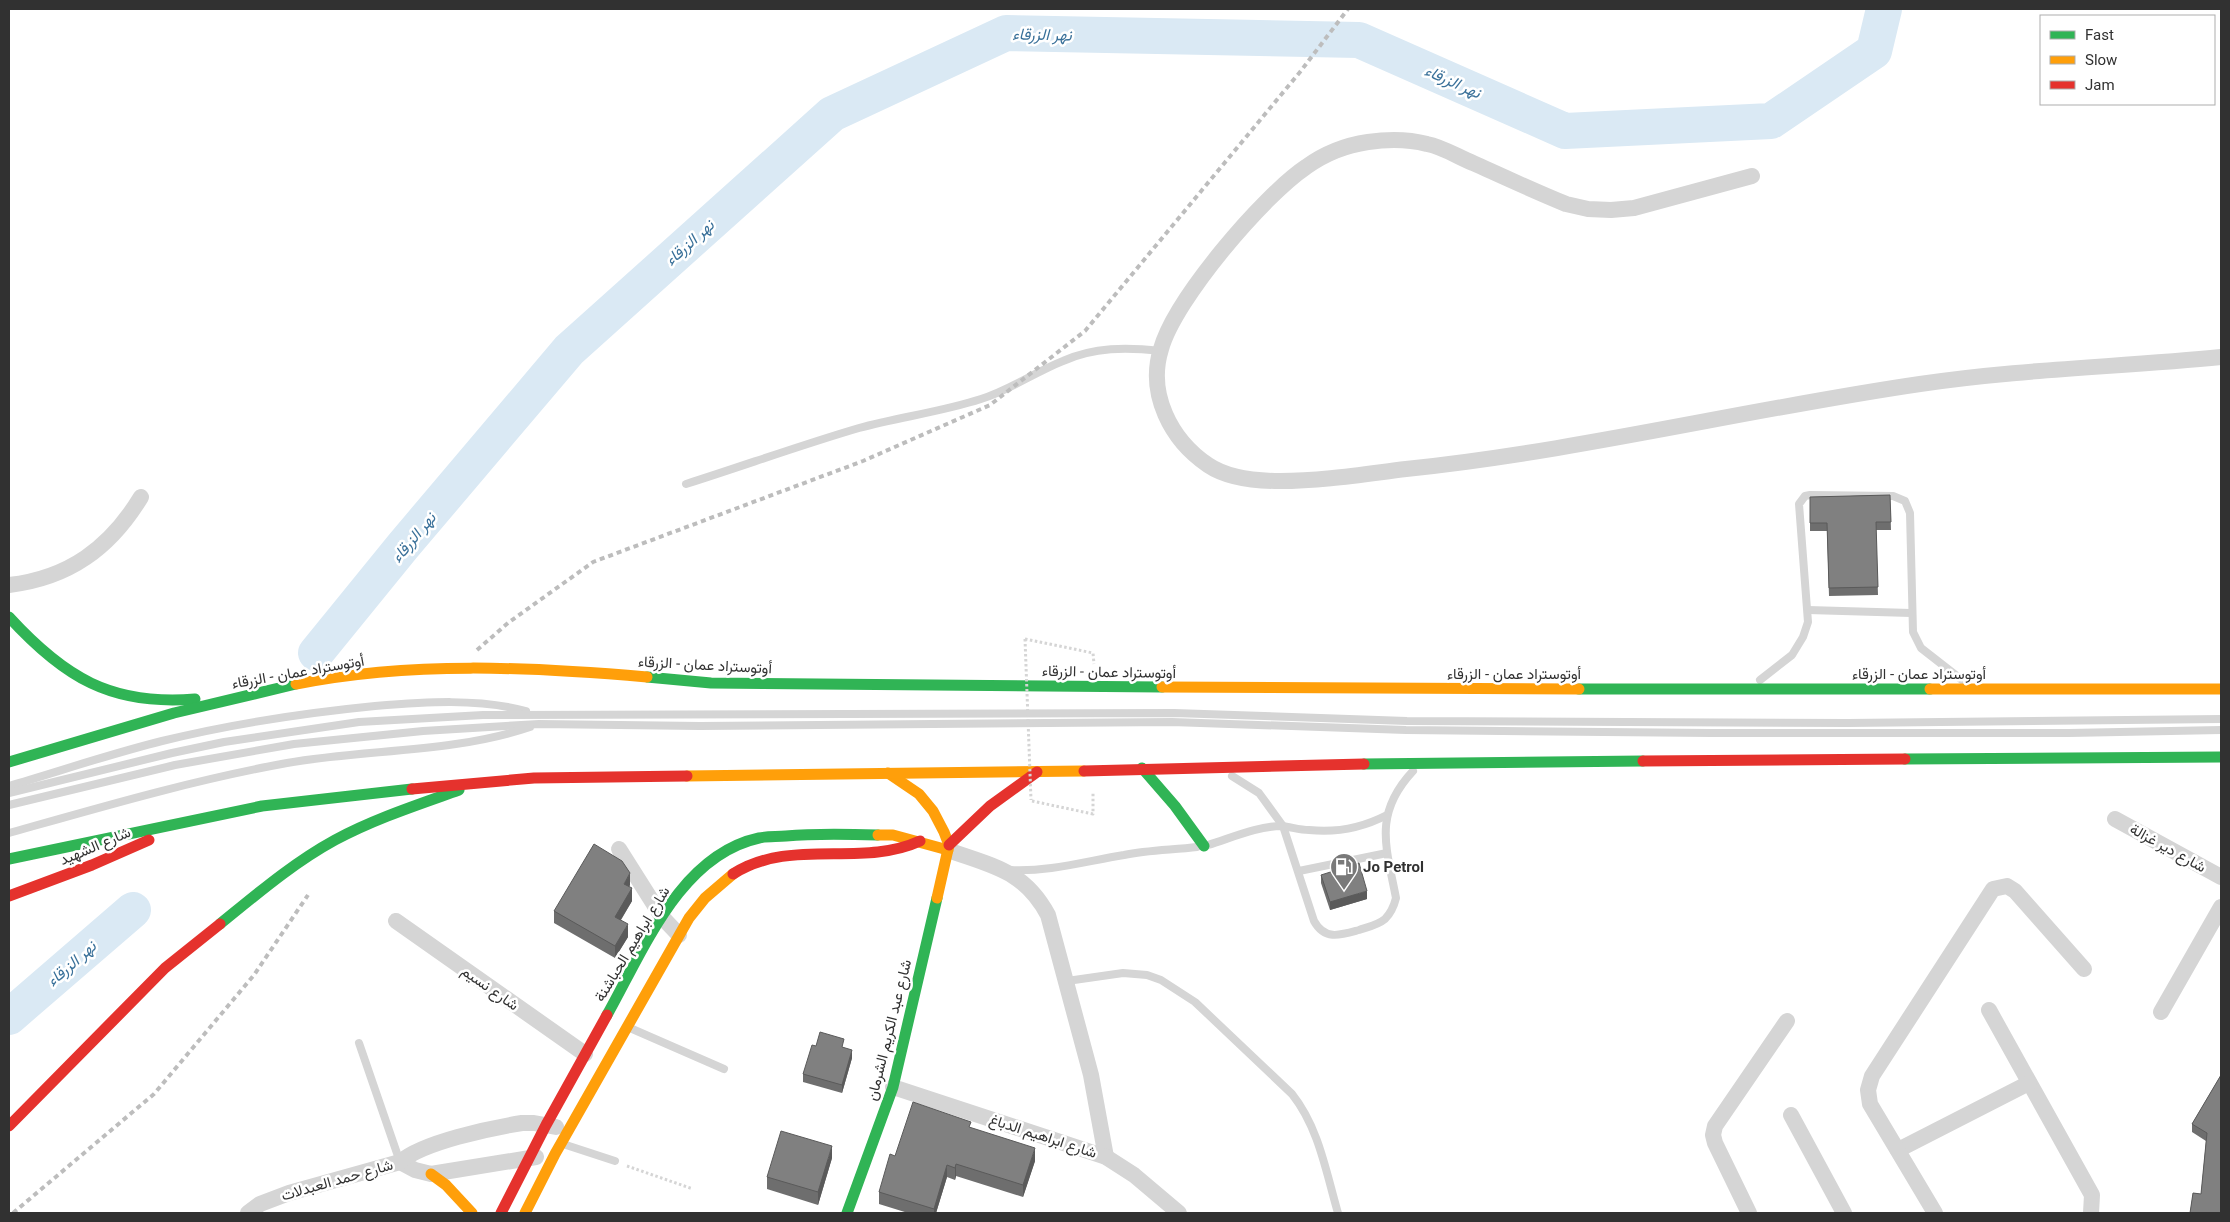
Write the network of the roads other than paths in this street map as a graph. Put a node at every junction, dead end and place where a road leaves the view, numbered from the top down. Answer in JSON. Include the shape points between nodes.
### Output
{"nodes":[{"id":1,"x":1752,"y":176,"type":"dead end"},
{"id":2,"x":1160,"y":351,"type":"junction"},
{"id":3,"x":2221,"y":357,"type":"edge"},
{"id":4,"x":686,"y":484,"type":"dead end"},
{"id":5,"x":141,"y":497,"type":"dead end"},
{"id":6,"x":9,"y":585,"type":"edge"},
{"id":7,"x":1808,"y":610,"type":"junction"},
{"id":8,"x":1911,"y":612,"type":"junction"},
{"id":9,"x":9,"y":617,"type":"edge"},
{"id":10,"x":1748,"y":689,"type":"junction"},
{"id":11,"x":1974,"y":689,"type":"junction"},
{"id":12,"x":2221,"y":689,"type":"edge"},
{"id":13,"x":250,"y":694,"type":"junction"},
{"id":14,"x":536,"y":714,"type":"junction"},
{"id":15,"x":2221,"y":719,"type":"edge"},
{"id":16,"x":539,"y":724,"type":"junction"},
{"id":17,"x":2221,"y":730,"type":"edge"},
{"id":18,"x":2221,"y":757,"type":"edge"},
{"id":19,"x":9,"y":762,"type":"edge"},
{"id":20,"x":1420,"y":763,"type":"junction"},
{"id":21,"x":1142,"y":768,"type":"junction"},
{"id":22,"x":1220,"y":768,"type":"junction"},
{"id":23,"x":1037,"y":772,"type":"junction"},
{"id":24,"x":888,"y":773,"type":"junction"},
{"id":25,"x":480,"y":782,"type":"junction"},
{"id":26,"x":9,"y":786,"type":"edge"},
{"id":27,"x":9,"y":793,"type":"edge"},
{"id":28,"x":9,"y":805,"type":"edge"},
{"id":29,"x":1387,"y":815,"type":"junction"},
{"id":30,"x":2115,"y":819,"type":"dead end"},
{"id":31,"x":191,"y":821,"type":"junction"},
{"id":32,"x":1283,"y":826,"type":"junction"},
{"id":33,"x":9,"y":834,"type":"edge"},
{"id":34,"x":920,"y":841,"type":"junction"},
{"id":35,"x":1204,"y":846,"type":"junction"},
{"id":36,"x":948,"y":848,"type":"junction"},
{"id":37,"x":619,"y":849,"type":"dead end"},
{"id":38,"x":1388,"y":853,"type":"junction"},
{"id":39,"x":9,"y":859,"type":"edge"},
{"id":40,"x":998,"y":868,"type":"junction"},
{"id":41,"x":1298,"y":871,"type":"junction"},
{"id":42,"x":2221,"y":877,"type":"edge"},
{"id":43,"x":9,"y":896,"type":"edge"},
{"id":44,"x":2221,"y":908,"type":"edge"},
{"id":45,"x":662,"y":917,"type":"junction"},
{"id":46,"x":396,"y":921,"type":"dead end"},
{"id":47,"x":679,"y":935,"type":"junction"},
{"id":48,"x":2084,"y":969,"type":"dead end"},
{"id":49,"x":1067,"y":981,"type":"junction"},
{"id":50,"x":1989,"y":1010,"type":"dead end"},
{"id":51,"x":2161,"y":1012,"type":"dead end"},
{"id":52,"x":1787,"y":1021,"type":"dead end"},
{"id":53,"x":628,"y":1028,"type":"junction"},
{"id":54,"x":359,"y":1043,"type":"dead end"},
{"id":55,"x":584,"y":1054,"type":"junction"},
{"id":56,"x":724,"y":1069,"type":"dead end"},
{"id":57,"x":2029,"y":1083,"type":"junction"},
{"id":58,"x":893,"y":1087,"type":"junction"},
{"id":59,"x":1790,"y":1115,"type":"dead end"},
{"id":60,"x":546,"y":1125,"type":"junction"},
{"id":61,"x":9,"y":1126,"type":"edge"},
{"id":62,"x":561,"y":1143,"type":"junction"},
{"id":63,"x":1898,"y":1150,"type":"junction"},
{"id":64,"x":1106,"y":1157,"type":"junction"},
{"id":65,"x":529,"y":1158,"type":"junction"},
{"id":66,"x":615,"y":1161,"type":"road end"},
{"id":67,"x":400,"y":1162,"type":"junction"},
{"id":68,"x":432,"y":1174,"type":"junction"},
{"id":69,"x":248,"y":1213,"type":"edge"},
{"id":70,"x":472,"y":1213,"type":"edge"},
{"id":71,"x":502,"y":1213,"type":"edge"},
{"id":72,"x":525,"y":1213,"type":"edge"},
{"id":73,"x":847,"y":1213,"type":"edge"},
{"id":74,"x":1179,"y":1213,"type":"edge"},
{"id":75,"x":1338,"y":1213,"type":"edge"},
{"id":76,"x":1749,"y":1213,"type":"edge"},
{"id":77,"x":1844,"y":1213,"type":"edge"},
{"id":78,"x":1935,"y":1213,"type":"edge"},
{"id":79,"x":2091,"y":1213,"type":"edge"}],
"edges":[{"from":1,"to":2,"type":"street","via":[[1634,208],[1588,209],[1544,195],[1430,144],[1398,140],[1357,145],[1334,152],[1306,167],[1254,215],[1184,304]]},
{"from":2,"to":3,"type":"street","via":[[1159,397],[1170,427],[1190,453],[1217,471],[1280,481],[1480,461],[1925,383]]},
{"from":2,"to":4,"type":"lane","via":[[1120,348],[1081,354],[983,399],[860,428]]},
{"from":5,"to":6,"type":"street","via":[[122,526],[90,556],[43,578]]},
{"from":7,"to":8,"type":"lane"},
{"from":7,"to":8,"type":"lane","via":[[1799,504],[1810,494],[1893,496],[1905,501],[1910,513]]},
{"from":7,"to":10,"type":"lane","via":[[1806,630],[1798,646],[1781,665]]},
{"from":8,"to":11,"type":"lane","via":[[1913,632],[1921,648]]},
{"from":9,"to":13,"type":"main road","via":[[60,666],[107,690],[157,702]]},
{"from":10,"to":11,"type":"main road","name":"أوتوستراد عمان - الزرقاء"},
{"from":10,"to":13,"type":"main road","name":"أوتوستراد عمان - الزرقاء","via":[[1420,690],[711,683],[489,668],[341,677]]},
{"from":11,"to":12,"type":"main road","name":"أوتوستراد عمان - الزرقاء"},
{"from":13,"to":19,"type":"main road","name":"أوتوستراد عمان - الزرقاء","via":[[110,730]]},
{"from":14,"to":15,"type":"lane","via":[[1174,713],[1407,720],[1848,723]]},
{"from":14,"to":26,"type":"lane","via":[[493,704],[453,702],[342,709],[162,741]]},
{"from":14,"to":27,"type":"lane","via":[[359,722],[289,732],[172,753]]},
{"from":16,"to":17,"type":"lane","via":[[708,726],[1172,722],[1406,730],[1691,733]]},
{"from":16,"to":28,"type":"lane","via":[[294,744],[175,765]]},
{"from":16,"to":33,"type":"lane","via":[[480,741],[334,756],[208,779],[137,796]]},
{"from":18,"to":20,"type":"main road"},
{"from":20,"to":22,"type":"main road"},
{"from":20,"to":29,"type":"lane","via":[[1400,784]]},
{"from":21,"to":22,"type":"main road"},
{"from":21,"to":23,"type":"main road"},
{"from":21,"to":35,"type":"main road"},
{"from":22,"to":32,"type":"lane","via":[[1259,794]]},
{"from":23,"to":24,"type":"main road"},
{"from":23,"to":36,"type":"main road","via":[[990,806]]},
{"from":24,"to":25,"type":"main road","via":[[534,778]]},
{"from":24,"to":36,"type":"main road","via":[[905,782],[933,808]]},
{"from":25,"to":31,"type":"main road","via":[[262,806]]},
{"from":25,"to":61,"type":"main road","via":[[378,820],[335,840],[287,870],[165,968]]},
{"from":29,"to":32,"type":"lane","via":[[1350,829],[1326,832]]},
{"from":29,"to":38,"type":"lane"},
{"from":30,"to":42,"type":"street","name":"شارع دير غزالة"},
{"from":31,"to":39,"type":"main road"},
{"from":31,"to":43,"type":"main road","name":"شارع الشهيد","via":[[92,865]]},
{"from":32,"to":35,"type":"lane"},
{"from":32,"to":41,"type":"lane"},
{"from":34,"to":36,"type":"main road","name":"شارع ابراهيم الحباشنة"},
{"from":34,"to":45,"type":"main road","name":"شارع ابراهيم الحباشنة","via":[[876,834],[822,833],[759,838],[729,850],[702,867],[678,892]]},
{"from":34,"to":47,"type":"main road","via":[[887,852],[794,855],[745,866],[712,888],[699,902]]},
{"from":35,"to":40,"type":"lane","via":[[1123,855],[1038,870]]},
{"from":36,"to":40,"type":"street"},
{"from":36,"to":58,"type":"main road","name":"شارع عبد الكريم الشرمان"},
{"from":37,"to":45,"type":"street"},
{"from":38,"to":41,"type":"lane"},
{"from":38,"to":41,"type":"lane","via":[[1396,898],[1390,913],[1379,924],[1338,936],[1323,933],[1318,928]]},
{"from":40,"to":49,"type":"street","via":[[1026,884],[1039,898],[1048,915]]},
{"from":44,"to":51,"type":"street"},
{"from":45,"to":47,"type":"street"},
{"from":45,"to":55,"type":"main road","name":"شارع ابراهيم الحباشنة"},
{"from":46,"to":55,"type":"street","name":"شارع نسيم"},
{"from":47,"to":53,"type":"main road"},
{"from":48,"to":63,"type":"street","via":[[2015,891],[2007,886],[1993,889],[1869,1083],[1870,1104]]},
{"from":49,"to":64,"type":"street","via":[[1092,1075]]},
{"from":49,"to":75,"type":"lane","via":[[1123,973],[1147,975],[1174,987],[1195,1002],[1304,1108]]},
{"from":50,"to":57,"type":"street"},
{"from":52,"to":76,"type":"street","via":[[1714,1126],[1715,1143]]},
{"from":53,"to":56,"type":"lane"},
{"from":53,"to":62,"type":"main road"},
{"from":54,"to":67,"type":"lane"},
{"from":55,"to":60,"type":"main road","name":"شارع ابراهيم الحباشنة"},
{"from":57,"to":63,"type":"street"},
{"from":57,"to":79,"type":"street","via":[[2092,1196]]},
{"from":58,"to":64,"type":"street","name":"شارع ابراهيم الدباغ"},
{"from":58,"to":73,"type":"main road","name":"شارع عبد الكريم الشرمان"},
{"from":59,"to":77,"type":"street"},
{"from":60,"to":62,"type":"street","name":"شارع حمد العبدلات"},
{"from":60,"to":65,"type":"main road","name":"شارع ابراهيم الحباشنة"},
{"from":60,"to":67,"type":"street","name":"شارع حمد العبدلات","via":[[522,1123],[501,1127],[422,1148]]},
{"from":62,"to":65,"type":"street","name":"شارع حمد العبدلات"},
{"from":62,"to":66,"type":"lane"},
{"from":62,"to":72,"type":"main road"},
{"from":63,"to":78,"type":"street"},
{"from":64,"to":74,"type":"street","name":"شارع ابراهيم الدباغ","via":[[1134,1175]]},
{"from":65,"to":68,"type":"street","name":"شارع حمد العبدلات"},
{"from":65,"to":71,"type":"main road","name":"شارع ابراهيم الحباشنة"},
{"from":67,"to":68,"type":"street","name":"شارع حمد العبدلات"},
{"from":67,"to":69,"type":"street","name":"شارع حمد العبدلات","via":[[289,1193],[260,1204]]},
{"from":68,"to":70,"type":"main road"}]}
